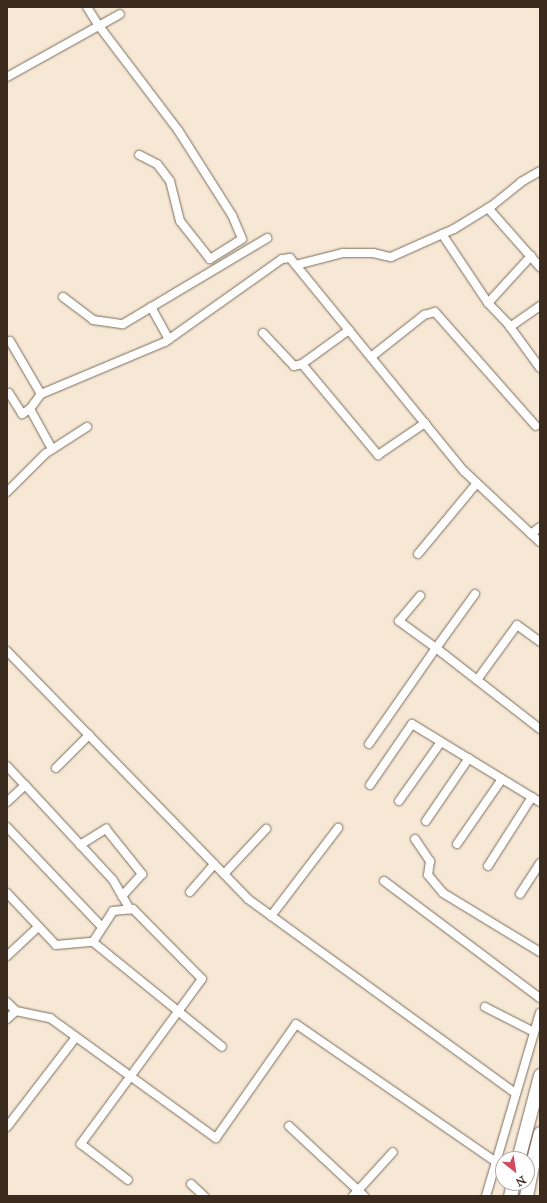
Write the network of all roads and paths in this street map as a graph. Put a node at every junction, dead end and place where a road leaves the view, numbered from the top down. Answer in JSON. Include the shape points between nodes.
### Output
{"nodes":[{"id":1,"x":87,"y":7,"type":"edge"},
{"id":2,"x":120,"y":14,"type":"dead end"},
{"id":3,"x":99,"y":26,"type":"junction"},
{"id":4,"x":7,"y":77,"type":"edge"},
{"id":5,"x":139,"y":155,"type":"dead end"},
{"id":6,"x":540,"y":171,"type":"edge"},
{"id":7,"x":488,"y":208,"type":"junction"},
{"id":8,"x":442,"y":234,"type":"junction"},
{"id":9,"x":267,"y":238,"type":"dead end"},
{"id":10,"x":531,"y":256,"type":"junction"},
{"id":11,"x":296,"y":265,"type":"junction"},
{"id":12,"x":540,"y":268,"type":"edge"},
{"id":13,"x":63,"y":297,"type":"dead end"},
{"id":14,"x":488,"y":303,"type":"junction"},
{"id":15,"x":540,"y":306,"type":"edge"},
{"id":16,"x":151,"y":307,"type":"junction"},
{"id":17,"x":510,"y":327,"type":"junction"},
{"id":18,"x":349,"y":330,"type":"junction"},
{"id":19,"x":263,"y":333,"type":"dead end"},
{"id":20,"x":169,"y":339,"type":"junction"},
{"id":21,"x":10,"y":341,"type":"dead end"},
{"id":22,"x":371,"y":357,"type":"junction"},
{"id":23,"x":302,"y":364,"type":"junction"},
{"id":24,"x":540,"y":368,"type":"edge"},
{"id":25,"x":9,"y":393,"type":"dead end"},
{"id":26,"x":41,"y":394,"type":"junction"},
{"id":27,"x":30,"y":409,"type":"junction"},
{"id":28,"x":425,"y":422,"type":"junction"},
{"id":29,"x":536,"y":426,"type":"dead end"},
{"id":30,"x":87,"y":427,"type":"dead end"},
{"id":31,"x":52,"y":449,"type":"junction"},
{"id":32,"x":477,"y":483,"type":"junction"},
{"id":33,"x":7,"y":492,"type":"edge"},
{"id":34,"x":540,"y":527,"type":"edge"},
{"id":35,"x":531,"y":534,"type":"junction"},
{"id":36,"x":540,"y":542,"type":"edge"},
{"id":37,"x":418,"y":554,"type":"dead end"},
{"id":38,"x":474,"y":594,"type":"dead end"},
{"id":39,"x":420,"y":596,"type":"dead end"},
{"id":40,"x":540,"y":642,"type":"edge"},
{"id":41,"x":436,"y":648,"type":"junction"},
{"id":42,"x":7,"y":651,"type":"edge"},
{"id":43,"x":477,"y":680,"type":"junction"},
{"id":44,"x":540,"y":729,"type":"edge"},
{"id":45,"x":89,"y":735,"type":"junction"},
{"id":46,"x":442,"y":742,"type":"junction"},
{"id":47,"x":369,"y":744,"type":"dead end"},
{"id":48,"x":469,"y":758,"type":"junction"},
{"id":49,"x":7,"y":766,"type":"edge"},
{"id":50,"x":56,"y":768,"type":"dead end"},
{"id":51,"x":502,"y":779,"type":"junction"},
{"id":52,"x":25,"y":785,"type":"junction"},
{"id":53,"x":370,"y":785,"type":"dead end"},
{"id":54,"x":532,"y":797,"type":"junction"},
{"id":55,"x":399,"y":801,"type":"dead end"},
{"id":56,"x":7,"y":802,"type":"edge"},
{"id":57,"x":540,"y":802,"type":"edge"},
{"id":58,"x":426,"y":821,"type":"dead end"},
{"id":59,"x":7,"y":827,"type":"edge"},
{"id":60,"x":338,"y":828,"type":"dead end"},
{"id":61,"x":266,"y":829,"type":"dead end"},
{"id":62,"x":415,"y":839,"type":"dead end"},
{"id":63,"x":457,"y":844,"type":"dead end"},
{"id":64,"x":80,"y":845,"type":"junction"},
{"id":65,"x":540,"y":863,"type":"edge"},
{"id":66,"x":214,"y":864,"type":"junction"},
{"id":67,"x":488,"y":866,"type":"dead end"},
{"id":68,"x":224,"y":874,"type":"junction"},
{"id":69,"x":384,"y":881,"type":"dead end"},
{"id":70,"x":190,"y":892,"type":"dead end"},
{"id":71,"x":7,"y":893,"type":"edge"},
{"id":72,"x":520,"y":894,"type":"dead end"},
{"id":73,"x":122,"y":896,"type":"junction"},
{"id":74,"x":130,"y":909,"type":"junction"},
{"id":75,"x":271,"y":916,"type":"junction"},
{"id":76,"x":38,"y":927,"type":"junction"},
{"id":77,"x":102,"y":927,"type":"junction"},
{"id":78,"x":93,"y":942,"type":"junction"},
{"id":79,"x":540,"y":952,"type":"edge"},
{"id":80,"x":7,"y":956,"type":"edge"},
{"id":81,"x":540,"y":998,"type":"edge"},
{"id":82,"x":7,"y":1002,"type":"edge"},
{"id":83,"x":485,"y":1006,"type":"dead end"},
{"id":84,"x":16,"y":1011,"type":"junction"},
{"id":85,"x":178,"y":1012,"type":"junction"},
{"id":86,"x":540,"y":1013,"type":"edge"},
{"id":87,"x":7,"y":1019,"type":"edge"},
{"id":88,"x":534,"y":1032,"type":"junction"},
{"id":89,"x":76,"y":1037,"type":"junction"},
{"id":90,"x":222,"y":1047,"type":"dead end"},
{"id":91,"x":540,"y":1075,"type":"edge"},
{"id":92,"x":130,"y":1076,"type":"junction"},
{"id":93,"x":516,"y":1094,"type":"junction"},
{"id":94,"x":289,"y":1126,"type":"dead end"},
{"id":95,"x":7,"y":1127,"type":"edge"},
{"id":96,"x":540,"y":1133,"type":"edge"},
{"id":97,"x":499,"y":1151,"type":"edge"},
{"id":98,"x":520,"y":1151,"type":"edge"},
{"id":99,"x":534,"y":1151,"type":"edge"},
{"id":100,"x":393,"y":1152,"type":"dead end"},
{"id":101,"x":495,"y":1161,"type":"edge"},
{"id":102,"x":495,"y":1165,"type":"edge"},
{"id":103,"x":128,"y":1180,"type":"dead end"},
{"id":104,"x":191,"y":1184,"type":"dead end"},
{"id":105,"x":358,"y":1194,"type":"edge"},
{"id":106,"x":204,"y":1196,"type":"edge"},
{"id":107,"x":486,"y":1196,"type":"edge"}],
"edges":[{"from":1,"to":3,"type":"street"},
{"from":2,"to":3,"type":"street"},
{"from":3,"to":4,"type":"street"},
{"from":3,"to":5,"type":"street","via":[[178,130],[232,215],[242,239],[210,259],[180,221],[170,181],[157,164]]},
{"from":6,"to":7,"type":"street","via":[[521,182]]},
{"from":7,"to":8,"type":"street"},
{"from":7,"to":10,"type":"street"},
{"from":8,"to":11,"type":"street","via":[[391,257],[373,253],[343,253]]},
{"from":8,"to":14,"type":"street"},
{"from":9,"to":16,"type":"street"},
{"from":10,"to":12,"type":"street"},
{"from":10,"to":14,"type":"street"},
{"from":11,"to":18,"type":"street"},
{"from":11,"to":20,"type":"street","via":[[290,258],[282,259]]},
{"from":13,"to":16,"type":"street","via":[[93,320],[123,324]]},
{"from":14,"to":17,"type":"street"},
{"from":15,"to":17,"type":"street"},
{"from":16,"to":20,"type":"street"},
{"from":17,"to":24,"type":"street"},
{"from":18,"to":22,"type":"street"},
{"from":18,"to":23,"type":"street"},
{"from":19,"to":23,"type":"street","via":[[294,366]]},
{"from":20,"to":26,"type":"street"},
{"from":21,"to":26,"type":"street"},
{"from":22,"to":28,"type":"street"},
{"from":22,"to":29,"type":"street","via":[[424,315],[435,312]]},
{"from":23,"to":28,"type":"street","via":[[378,455]]},
{"from":25,"to":27,"type":"street","via":[[22,414]]},
{"from":26,"to":27,"type":"street"},
{"from":27,"to":31,"type":"street"},
{"from":28,"to":32,"type":"street","via":[[464,471]]},
{"from":30,"to":31,"type":"street"},
{"from":31,"to":33,"type":"street"},
{"from":32,"to":35,"type":"street"},
{"from":32,"to":37,"type":"street"},
{"from":34,"to":35,"type":"street"},
{"from":35,"to":36,"type":"street"},
{"from":38,"to":41,"type":"street"},
{"from":39,"to":41,"type":"street","via":[[399,621]]},
{"from":40,"to":43,"type":"street","via":[[517,626]]},
{"from":41,"to":43,"type":"street"},
{"from":41,"to":47,"type":"street"},
{"from":42,"to":45,"type":"street"},
{"from":43,"to":44,"type":"street"},
{"from":45,"to":50,"type":"street"},
{"from":45,"to":66,"type":"street"},
{"from":46,"to":48,"type":"street"},
{"from":46,"to":53,"type":"street","via":[[412,724]]},
{"from":46,"to":55,"type":"street"},
{"from":48,"to":51,"type":"street"},
{"from":48,"to":58,"type":"street"},
{"from":49,"to":52,"type":"street"},
{"from":51,"to":54,"type":"street"},
{"from":51,"to":63,"type":"street"},
{"from":52,"to":56,"type":"street"},
{"from":52,"to":64,"type":"street"},
{"from":54,"to":57,"type":"street"},
{"from":54,"to":67,"type":"street"},
{"from":59,"to":77,"type":"street"},
{"from":60,"to":75,"type":"street"},
{"from":61,"to":68,"type":"street"},
{"from":62,"to":79,"type":"street","via":[[430,861],[428,875],[443,893]]},
{"from":64,"to":73,"type":"street","via":[[113,880]]},
{"from":64,"to":73,"type":"street","via":[[106,829],[142,874]]},
{"from":65,"to":72,"type":"street"},
{"from":66,"to":68,"type":"street"},
{"from":66,"to":70,"type":"street"},
{"from":68,"to":75,"type":"street","via":[[248,899]]},
{"from":69,"to":81,"type":"street"},
{"from":71,"to":76,"type":"street"},
{"from":73,"to":74,"type":"street"},
{"from":74,"to":77,"type":"street","via":[[113,911]]},
{"from":74,"to":85,"type":"street","via":[[133,909],[202,979]]},
{"from":75,"to":93,"type":"street"},
{"from":76,"to":78,"type":"street","via":[[56,945]]},
{"from":76,"to":80,"type":"street"},
{"from":77,"to":78,"type":"street"},
{"from":78,"to":85,"type":"street"},
{"from":82,"to":84,"type":"street"},
{"from":83,"to":88,"type":"street"},
{"from":84,"to":87,"type":"street"},
{"from":84,"to":89,"type":"street","via":[[50,1018]]},
{"from":85,"to":90,"type":"street"},
{"from":85,"to":92,"type":"street"},
{"from":86,"to":88,"type":"street"},
{"from":88,"to":93,"type":"street"},
{"from":89,"to":92,"type":"street"},
{"from":89,"to":95,"type":"street"},
{"from":91,"to":98,"type":"main road"},
{"from":92,"to":101,"type":"street","via":[[216,1138],[296,1024]]},
{"from":92,"to":103,"type":"street","via":[[81,1144]]},
{"from":93,"to":97,"type":"street"},
{"from":94,"to":105,"type":"street"},
{"from":96,"to":99,"type":"main road"},
{"from":100,"to":105,"type":"street"},
{"from":102,"to":107,"type":"street"},
{"from":104,"to":106,"type":"street"}]}
